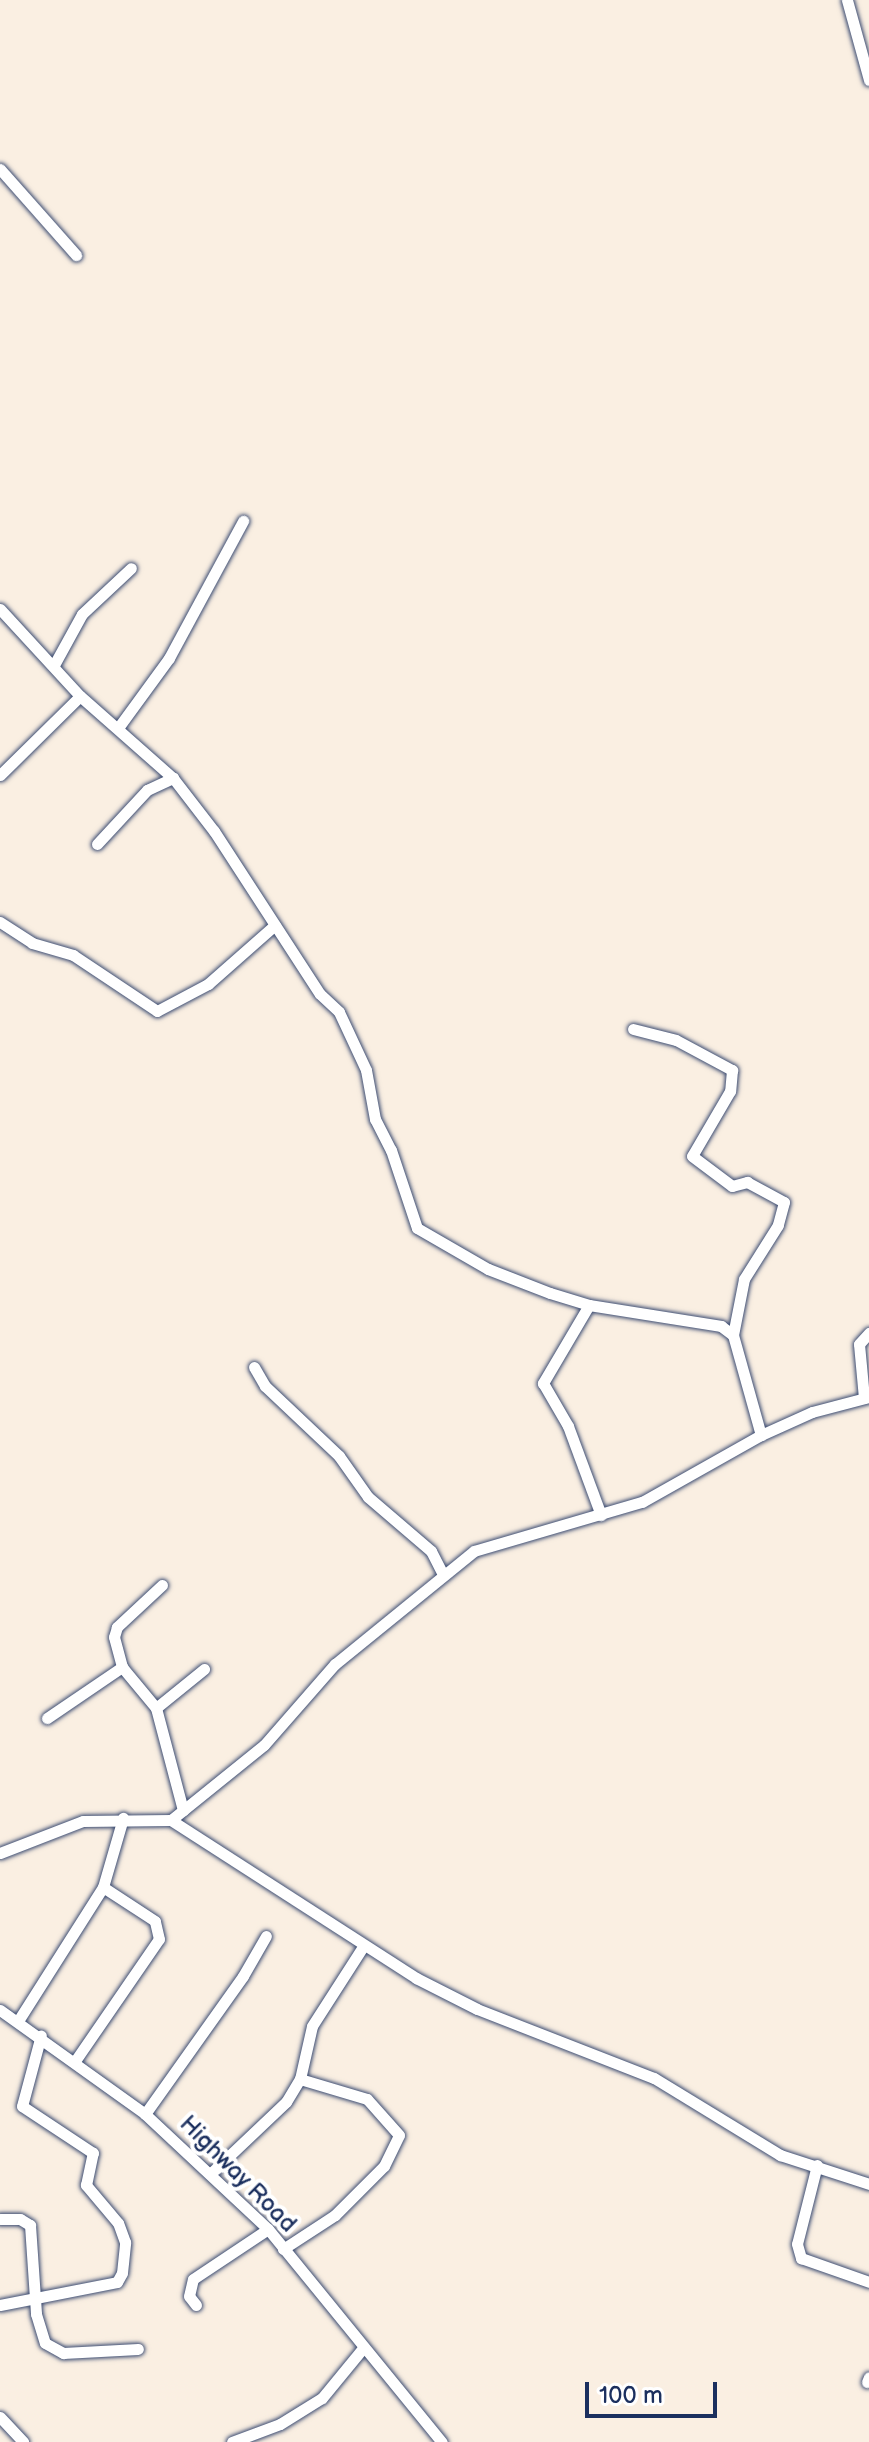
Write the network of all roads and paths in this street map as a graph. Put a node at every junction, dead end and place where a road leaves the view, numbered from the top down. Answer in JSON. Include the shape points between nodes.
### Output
{"nodes":[{"id":1,"x":847,"y":0,"type":"edge"},
{"id":2,"x":869,"y":80,"type":"edge"},
{"id":3,"x":0,"y":169,"type":"edge"},
{"id":4,"x":76,"y":255,"type":"dead end"},
{"id":5,"x":243,"y":521,"type":"dead end"},
{"id":6,"x":131,"y":568,"type":"dead end"},
{"id":7,"x":0,"y":609,"type":"edge"},
{"id":8,"x":54,"y":665,"type":"junction"},
{"id":9,"x":80,"y":696,"type":"junction"},
{"id":10,"x":118,"y":728,"type":"junction"},
{"id":11,"x":0,"y":775,"type":"edge"},
{"id":12,"x":173,"y":778,"type":"junction"},
{"id":13,"x":97,"y":844,"type":"dead end"},
{"id":14,"x":0,"y":922,"type":"edge"},
{"id":15,"x":275,"y":925,"type":"junction"},
{"id":16,"x":633,"y":1029,"type":"dead end"},
{"id":17,"x":589,"y":1305,"type":"junction"},
{"id":18,"x":869,"y":1333,"type":"edge"},
{"id":19,"x":733,"y":1335,"type":"junction"},
{"id":20,"x":254,"y":1367,"type":"dead end"},
{"id":21,"x":867,"y":1397,"type":"edge"},
{"id":22,"x":761,"y":1435,"type":"junction"},
{"id":23,"x":601,"y":1515,"type":"junction"},
{"id":24,"x":442,"y":1573,"type":"junction"},
{"id":25,"x":162,"y":1585,"type":"dead end"},
{"id":26,"x":122,"y":1667,"type":"junction"},
{"id":27,"x":204,"y":1669,"type":"dead end"},
{"id":28,"x":156,"y":1708,"type":"junction"},
{"id":29,"x":47,"y":1718,"type":"dead end"},
{"id":30,"x":183,"y":1810,"type":"junction"},
{"id":31,"x":123,"y":1818,"type":"junction"},
{"id":32,"x":171,"y":1820,"type":"junction"},
{"id":33,"x":0,"y":1853,"type":"edge"},
{"id":34,"x":103,"y":1887,"type":"junction"},
{"id":35,"x":266,"y":1936,"type":"dead end"},
{"id":36,"x":364,"y":1945,"type":"junction"},
{"id":37,"x":0,"y":2010,"type":"edge"},
{"id":38,"x":18,"y":2021,"type":"junction"},
{"id":39,"x":41,"y":2035,"type":"junction"},
{"id":40,"x":75,"y":2061,"type":"junction"},
{"id":41,"x":300,"y":2079,"type":"junction"},
{"id":42,"x":145,"y":2114,"type":"junction"},
{"id":43,"x":817,"y":2165,"type":"junction"},
{"id":44,"x":210,"y":2174,"type":"junction"},
{"id":45,"x":869,"y":2184,"type":"edge"},
{"id":46,"x":0,"y":2219,"type":"edge"},
{"id":47,"x":268,"y":2229,"type":"junction"},
{"id":48,"x":283,"y":2249,"type":"junction"},
{"id":49,"x":869,"y":2282,"type":"edge"},
{"id":50,"x":35,"y":2299,"type":"junction"},
{"id":51,"x":0,"y":2305,"type":"edge"},
{"id":52,"x":196,"y":2305,"type":"dead end"},
{"id":53,"x":363,"y":2348,"type":"junction"},
{"id":54,"x":138,"y":2349,"type":"dead end"},
{"id":55,"x":3,"y":2424,"type":"edge"},
{"id":56,"x":23,"y":2442,"type":"edge"},
{"id":57,"x":232,"y":2442,"type":"edge"},
{"id":58,"x":442,"y":2442,"type":"edge"}],
"edges":[{"from":1,"to":2,"type":"street"},
{"from":3,"to":4,"type":"street"},
{"from":5,"to":10,"type":"street","via":[[169,658]]},
{"from":6,"to":8,"type":"street","via":[[82,614]]},
{"from":7,"to":8,"type":"street"},
{"from":8,"to":9,"type":"street"},
{"from":9,"to":10,"type":"street"},
{"from":9,"to":11,"type":"street"},
{"from":10,"to":12,"type":"street"},
{"from":12,"to":13,"type":"street","via":[[147,790]]},
{"from":12,"to":15,"type":"street"},
{"from":14,"to":15,"type":"street","via":[[32,943],[73,955],[157,1011],[208,984]]},
{"from":15,"to":17,"type":"street","via":[[352,1038],[366,1070],[375,1119],[417,1228],[488,1269]]},
{"from":16,"to":19,"type":"street","via":[[676,1040],[732,1070],[730,1091],[692,1156],[732,1186],[747,1182],[784,1202],[778,1225],[744,1279]]},
{"from":17,"to":19,"type":"street","via":[[697,1320]]},
{"from":17,"to":23,"type":"street","via":[[543,1383],[568,1426]]},
{"from":18,"to":21,"type":"street","via":[[859,1344]]},
{"from":19,"to":22,"type":"street"},
{"from":20,"to":24,"type":"street","via":[[265,1386],[339,1456],[368,1497],[431,1551]]},
{"from":21,"to":22,"type":"street","via":[[812,1412]]},
{"from":22,"to":23,"type":"street","via":[[642,1502]]},
{"from":23,"to":24,"type":"street","via":[[474,1551]]},
{"from":24,"to":30,"type":"street","via":[[335,1664],[244,1764]]},
{"from":25,"to":26,"type":"street","via":[[117,1627],[114,1637]]},
{"from":26,"to":28,"type":"street"},
{"from":26,"to":29,"type":"street"},
{"from":27,"to":28,"type":"street"},
{"from":28,"to":30,"type":"street"},
{"from":30,"to":32,"type":"street"},
{"from":31,"to":32,"type":"street"},
{"from":31,"to":33,"type":"street","via":[[83,1821]]},
{"from":31,"to":34,"type":"street"},
{"from":32,"to":36,"type":"street"},
{"from":34,"to":38,"type":"street"},
{"from":34,"to":40,"type":"street","via":[[155,1921],[159,1939]]},
{"from":35,"to":42,"type":"street"},
{"from":36,"to":41,"type":"street","via":[[312,2026]]},
{"from":36,"to":43,"type":"street","via":[[477,2009],[654,2078],[749,2139]]},
{"from":37,"to":38,"type":"street","name":"Highway Road"},
{"from":38,"to":39,"type":"street","name":"Highway Road"},
{"from":39,"to":40,"type":"street","name":"Highway Road"},
{"from":39,"to":50,"type":"street","via":[[22,2106],[93,2153],[86,2185],[118,2223],[125,2242],[117,2282]]},
{"from":40,"to":42,"type":"street","name":"Highway Road"},
{"from":41,"to":44,"type":"street","via":[[286,2102]]},
{"from":41,"to":48,"type":"street","via":[[367,2099],[399,2135],[384,2166],[335,2215]]},
{"from":42,"to":44,"type":"street","name":"Highway Road"},
{"from":43,"to":45,"type":"street"},
{"from":43,"to":49,"type":"street","via":[[797,2244],[801,2258]]},
{"from":44,"to":47,"type":"street","name":"Highway Road"},
{"from":46,"to":50,"type":"street","via":[[30,2225]]},
{"from":47,"to":48,"type":"street","name":"Highway Road"},
{"from":47,"to":52,"type":"street","via":[[193,2279],[189,2296]]},
{"from":48,"to":53,"type":"street","name":"Highway Road"},
{"from":50,"to":51,"type":"street"},
{"from":50,"to":54,"type":"street","via":[[45,2343],[63,2353]]},
{"from":53,"to":57,"type":"street","via":[[322,2398],[280,2424]]},
{"from":53,"to":58,"type":"street","name":"Highway Road"},
{"from":55,"to":56,"type":"street"}]}
